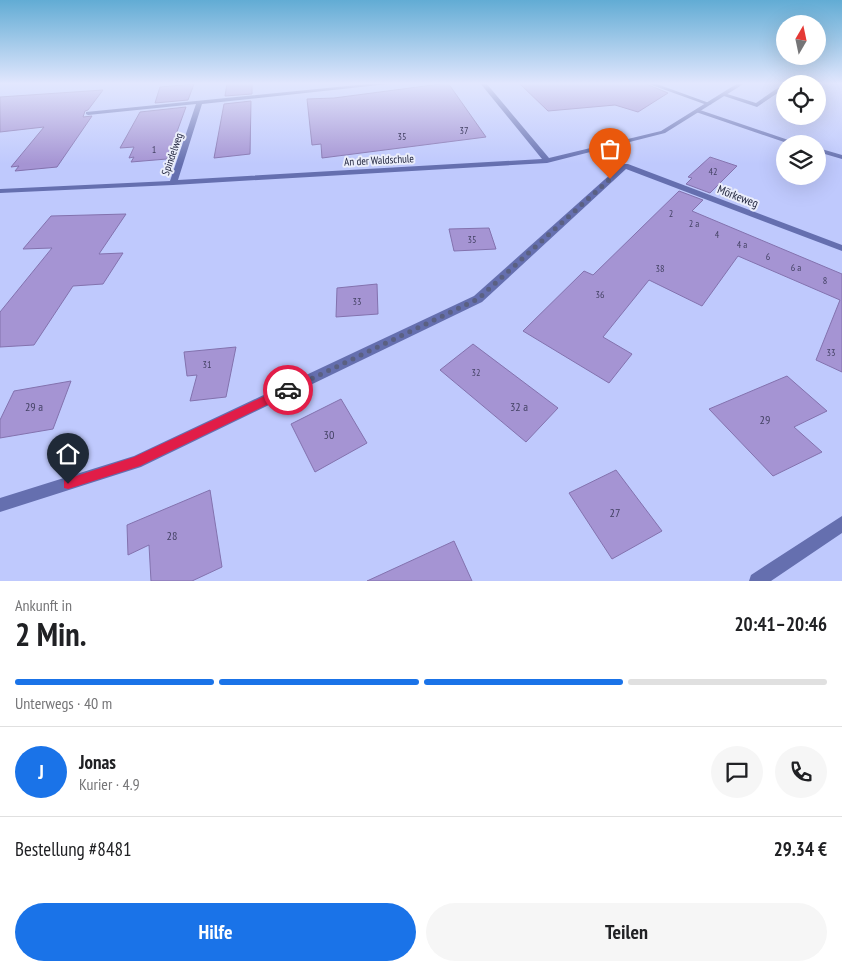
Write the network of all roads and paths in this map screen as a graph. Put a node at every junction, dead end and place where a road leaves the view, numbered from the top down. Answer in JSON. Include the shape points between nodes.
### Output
{"nodes":[{"id":1,"x":117,"y":110,"type":"edge"},
{"id":2,"x":197,"y":110,"type":"edge"},
{"id":3,"x":505,"y":110,"type":"edge"},
{"id":4,"x":698,"y":111,"type":"joint"},
{"id":5,"x":88,"y":113,"type":"dead end"},
{"id":6,"x":776,"y":137,"type":"edge"},
{"id":7,"x":826,"y":152,"type":"edge"},
{"id":8,"x":842,"y":157,"type":"edge"},
{"id":9,"x":547,"y":161,"type":"junction"},
{"id":10,"x":172,"y":183,"type":"junction"},
{"id":11,"x":0,"y":191,"type":"edge"},
{"id":12,"x":842,"y":248,"type":"edge"},
{"id":13,"x":0,"y":505,"type":"edge"},
{"id":14,"x":842,"y":524,"type":"edge"},
{"id":15,"x":757,"y":581,"type":"edge"}],
"edges":[{"from":1,"to":5,"type":"street"},
{"from":2,"to":10,"type":"street","name":"Spindelweg"},
{"from":3,"to":9,"type":"street"},
{"from":4,"to":6,"type":"street"},
{"from":4,"to":9,"type":"street","name":"An der Waldschule","via":[[664,132]]},
{"from":7,"to":8,"type":"street"},
{"from":9,"to":10,"type":"street","name":"An der Waldschule"},
{"from":10,"to":11,"type":"street","name":"An der Waldschule"},
{"from":12,"to":13,"type":"street","name":"Mörkeweg","via":[[625,166],[478,299],[136,462]]},
{"from":14,"to":15,"type":"street"}]}
